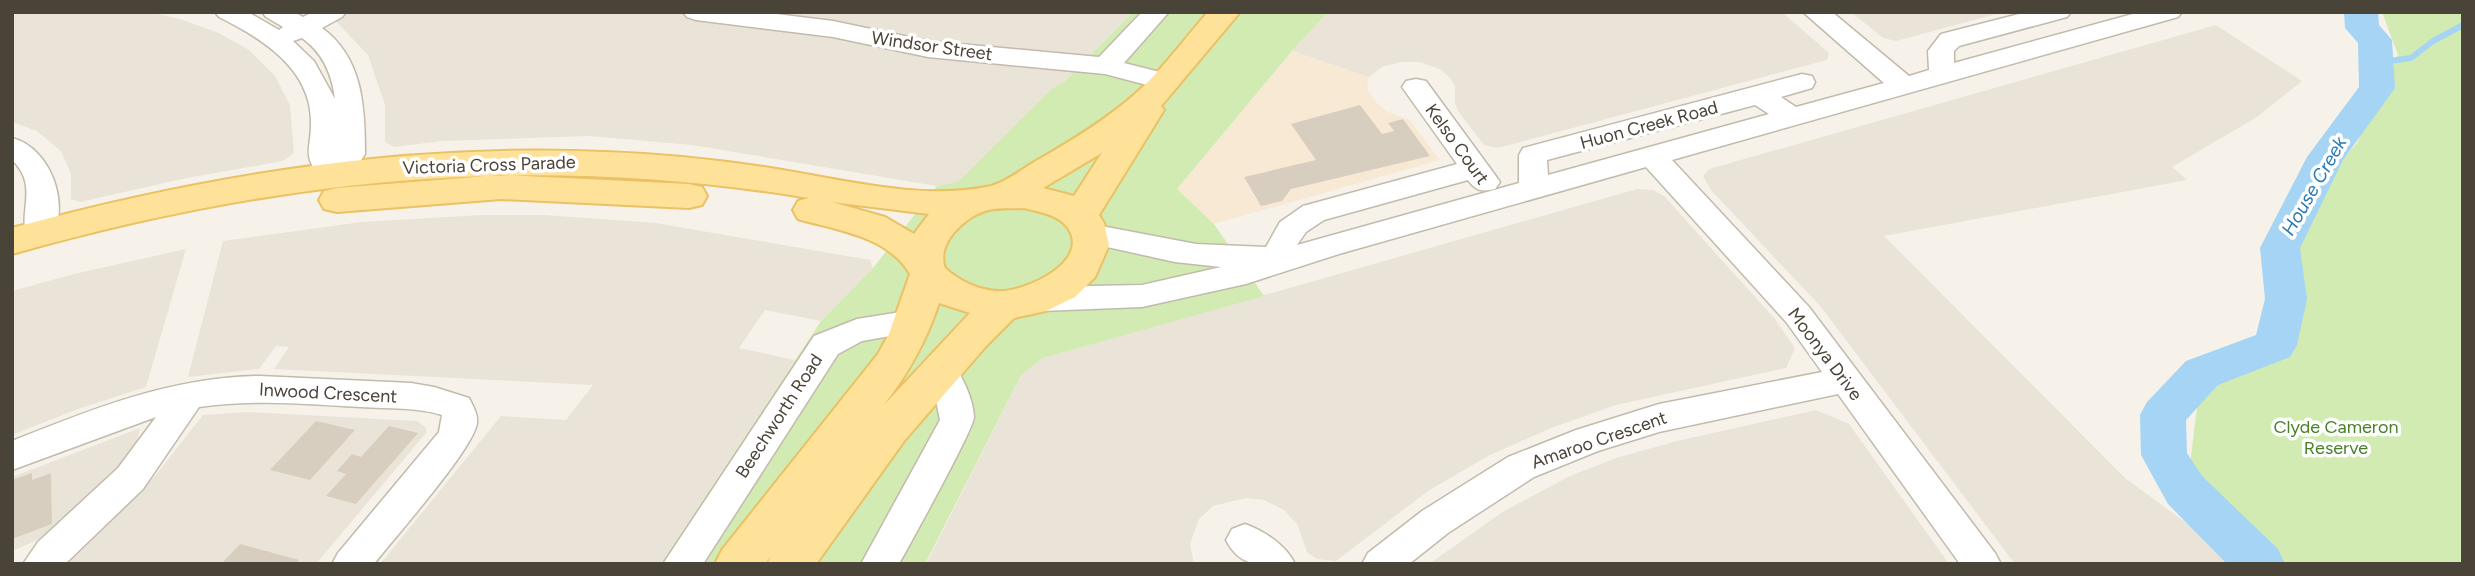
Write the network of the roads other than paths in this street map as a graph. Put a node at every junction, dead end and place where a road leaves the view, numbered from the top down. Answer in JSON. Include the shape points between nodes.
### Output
{"nodes":[{"id":1,"x":228,"y":12,"type":"edge"},
{"id":2,"x":333,"y":12,"type":"edge"},
{"id":3,"x":696,"y":12,"type":"edge"},
{"id":4,"x":1156,"y":12,"type":"edge"},
{"id":5,"x":1225,"y":12,"type":"edge"},
{"id":6,"x":1816,"y":12,"type":"edge"},
{"id":7,"x":2058,"y":12,"type":"edge"},
{"id":8,"x":2169,"y":12,"type":"edge"},
{"id":9,"x":276,"y":26,"type":"edge"},
{"id":10,"x":304,"y":28,"type":"junction"},
{"id":11,"x":1106,"y":66,"type":"junction"},
{"id":12,"x":1943,"y":75,"type":"junction"},
{"id":13,"x":1802,"y":82,"type":"dead end"},
{"id":14,"x":1904,"y":86,"type":"junction"},
{"id":15,"x":1161,"y":88,"type":"junction"},
{"id":16,"x":1416,"y":88,"type":"dead end"},
{"id":17,"x":1759,"y":96,"type":"junction"},
{"id":18,"x":1792,"y":117,"type":"junction"},
{"id":19,"x":12,"y":146,"type":"edge"},
{"id":20,"x":1653,"y":157,"type":"junction"},
{"id":21,"x":1474,"y":169,"type":"junction"},
{"id":22,"x":333,"y":188,"type":"junction"},
{"id":23,"x":1534,"y":189,"type":"junction"},
{"id":24,"x":987,"y":200,"type":"junction"},
{"id":25,"x":1499,"y":200,"type":"junction"},
{"id":26,"x":1086,"y":225,"type":"junction"},
{"id":27,"x":26,"y":237,"type":"edge"},
{"id":28,"x":1331,"y":246,"type":"junction"},
{"id":29,"x":1279,"y":254,"type":"junction"},
{"id":30,"x":12,"y":268,"type":"edge"},
{"id":31,"x":926,"y":269,"type":"junction"},
{"id":32,"x":1041,"y":299,"type":"junction"},
{"id":33,"x":1002,"y":306,"type":"junction"},
{"id":34,"x":913,"y":322,"type":"junction"},
{"id":35,"x":940,"y":370,"type":"junction"},
{"id":36,"x":1845,"y":380,"type":"junction"},
{"id":37,"x":187,"y":397,"type":"junction"},
{"id":38,"x":12,"y":456,"type":"edge"},
{"id":39,"x":1245,"y":540,"type":"dead end"},
{"id":40,"x":43,"y":564,"type":"edge"},
{"id":41,"x":351,"y":564,"type":"edge"},
{"id":42,"x":681,"y":564,"type":"edge"},
{"id":43,"x":738,"y":564,"type":"edge"},
{"id":44,"x":790,"y":564,"type":"edge"},
{"id":45,"x":880,"y":564,"type":"edge"},
{"id":46,"x":1276,"y":564,"type":"edge"},
{"id":47,"x":1381,"y":564,"type":"edge"},
{"id":48,"x":1982,"y":564,"type":"edge"}],
"edges":[{"from":1,"to":9,"type":"street"},
{"from":2,"to":10,"type":"street"},
{"from":3,"to":11,"type":"street","name":"Windsor Street","via":[[833,29],[928,48]]},
{"from":4,"to":11,"type":"street"},
{"from":5,"to":15,"type":"main road"},
{"from":6,"to":14,"type":"street"},
{"from":7,"to":12,"type":"street","via":[[1950,40],[1940,56]]},
{"from":8,"to":12,"type":"street","name":"Huon Creek Road"},
{"from":9,"to":10,"type":"street"},
{"from":9,"to":22,"type":"street","via":[[315,84],[325,116],[322,157]]},
{"from":10,"to":22,"type":"street","via":[[323,41],[351,102],[351,155]]},
{"from":11,"to":15,"type":"street","name":"Windsor Street"},
{"from":12,"to":14,"type":"street","name":"Huon Creek Road"},
{"from":13,"to":17,"type":"street"},
{"from":14,"to":18,"type":"street","name":"Huon Creek Road"},
{"from":15,"to":24,"type":"main road","via":[[1088,146]]},
{"from":15,"to":26,"type":"main road"},
{"from":16,"to":21,"type":"street","name":"Kelso Court"},
{"from":17,"to":18,"type":"street"},
{"from":17,"to":23,"type":"street","name":"Huon Creek Road","via":[[1534,155]]},
{"from":18,"to":20,"type":"street","name":"Huon Creek Road"},
{"from":19,"to":27,"type":"street","via":[[30,157],[41,177]]},
{"from":20,"to":23,"type":"street","name":"Huon Creek Road"},
{"from":20,"to":36,"type":"street","name":"Moonya Drive","via":[[1798,315]]},
{"from":21,"to":25,"type":"street","name":"Kelso Court"},
{"from":21,"to":29,"type":"street","via":[[1297,220],[1286,232]]},
{"from":22,"to":24,"type":"main road","name":"Victoria Cross Parade","via":[[450,163],[570,161],[690,169],[907,201]]},
{"from":22,"to":27,"type":"main road","name":"Victoria Cross Parade","via":[[222,192]]},
{"from":22,"to":30,"type":"main road","name":"Victoria Cross Parade"},
{"from":22,"to":31,"type":"main road","name":"Victoria Cross Parade","via":[[501,187],[694,196],[808,209],[889,232]]},
{"from":23,"to":25,"type":"street","name":"Huon Creek Road"},
{"from":24,"to":26,"type":"main road","via":[[1047,198],[1066,205]]},
{"from":24,"to":31,"type":"main road","via":[[943,221],[925,248]]},
{"from":25,"to":28,"type":"street","name":"Huon Creek Road"},
{"from":26,"to":29,"type":"street","name":"Huon Creek Road","via":[[1201,255]]},
{"from":26,"to":32,"type":"main road","via":[[1091,252],[1082,270]]},
{"from":28,"to":29,"type":"street","name":"Huon Creek Road"},
{"from":28,"to":32,"type":"street","name":"Huon Creek Road","via":[[1246,273],[1142,296]]},
{"from":31,"to":33,"type":"main road","via":[[948,290],[973,302]]},
{"from":31,"to":34,"type":"main road"},
{"from":32,"to":33,"type":"main road"},
{"from":33,"to":35,"type":"main road","via":[[964,340]]},
{"from":34,"to":42,"type":"street","name":"Beechworth Road","via":[[869,327],[826,345]]},
{"from":34,"to":43,"type":"main road","via":[[901,350],[875,388]]},
{"from":35,"to":44,"type":"main road","via":[[881,436]]},
{"from":35,"to":45,"type":"street","via":[[951,391],[957,420]]},
{"from":36,"to":47,"type":"street","name":"Amaroo Crescent","via":[[1659,418],[1577,444],[1521,467],[1435,522]]},
{"from":36,"to":48,"type":"street","name":"Moonya Drive"},
{"from":37,"to":38,"type":"street","name":"Inwood Crescent","via":[[109,418]]},
{"from":37,"to":40,"type":"street","via":[[121,490]]},
{"from":37,"to":41,"type":"street","name":"Inwood Crescent","via":[[224,390],[281,389],[427,398],[457,407],[459,429],[451,442]]},
{"from":39,"to":46,"type":"street"}]}
